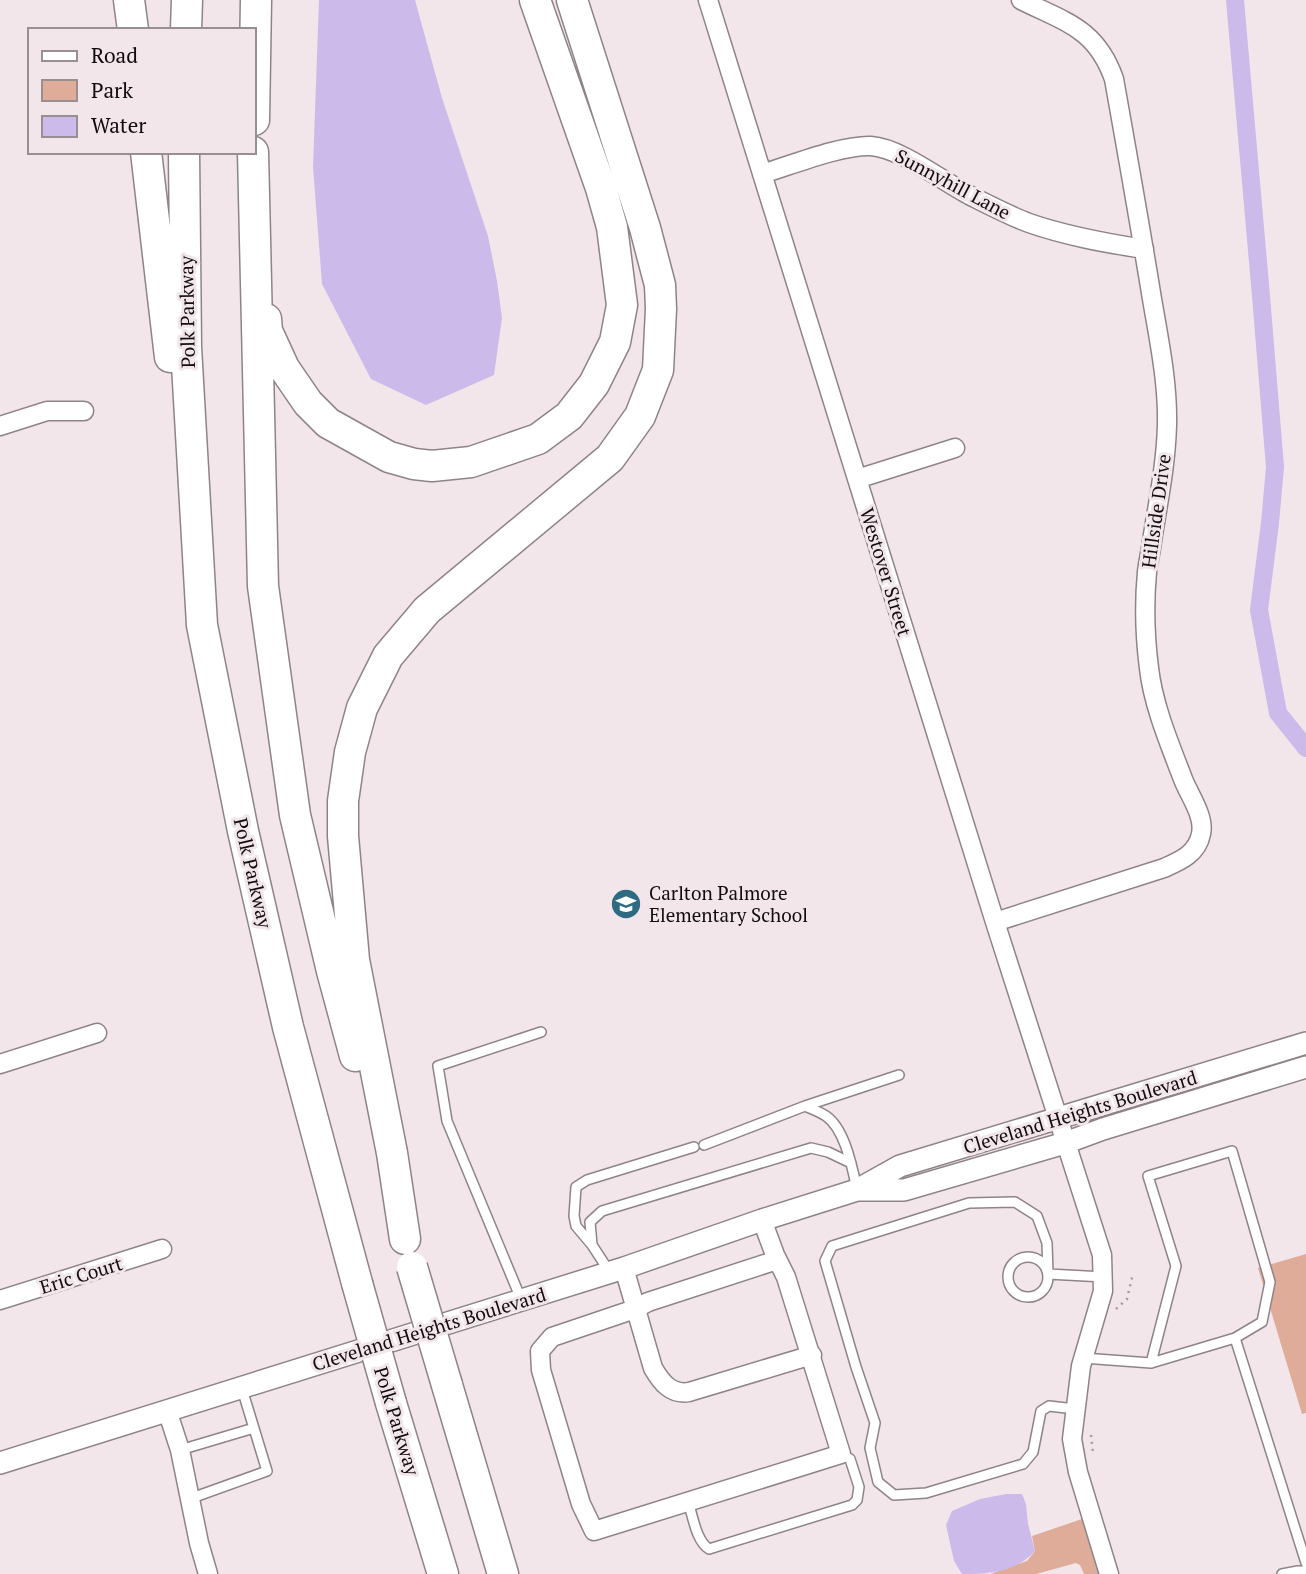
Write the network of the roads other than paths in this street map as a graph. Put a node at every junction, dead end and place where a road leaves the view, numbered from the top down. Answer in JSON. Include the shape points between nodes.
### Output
{"nodes":[{"id":1,"x":129,"y":0,"type":"edge"},
{"id":2,"x":187,"y":0,"type":"edge"},
{"id":3,"x":256,"y":0,"type":"edge"},
{"id":4,"x":535,"y":0,"type":"edge"},
{"id":5,"x":572,"y":0,"type":"edge"},
{"id":6,"x":708,"y":0,"type":"edge"},
{"id":7,"x":1021,"y":0,"type":"edge"},
{"id":8,"x":133,"y":28,"type":"edge"},
{"id":9,"x":186,"y":28,"type":"edge"},
{"id":10,"x":256,"y":28,"type":"edge"},
{"id":11,"x":146,"y":154,"type":"edge"},
{"id":12,"x":184,"y":154,"type":"edge"},
{"id":13,"x":253,"y":157,"type":"edge"},
{"id":14,"x":762,"y":174,"type":"junction"},
{"id":15,"x":1144,"y":249,"type":"junction"},
{"id":16,"x":84,"y":411,"type":"dead end"},
{"id":17,"x":0,"y":426,"type":"edge"},
{"id":18,"x":955,"y":448,"type":"dead end"},
{"id":19,"x":858,"y":479,"type":"junction"},
{"id":20,"x":202,"y":625,"type":"junction"},
{"id":21,"x":995,"y":922,"type":"junction"},
{"id":22,"x":541,"y":1032,"type":"dead end"},
{"id":23,"x":97,"y":1033,"type":"dead end"},
{"id":24,"x":1306,"y":1043,"type":"edge"},
{"id":25,"x":0,"y":1064,"type":"edge"},
{"id":26,"x":1306,"y":1067,"type":"edge"},
{"id":27,"x":899,"y":1075,"type":"dead end"},
{"id":28,"x":805,"y":1106,"type":"junction"},
{"id":29,"x":1057,"y":1118,"type":"junction"},
{"id":30,"x":1065,"y":1143,"type":"junction"},
{"id":31,"x":851,"y":1163,"type":"junction"},
{"id":32,"x":858,"y":1190,"type":"junction"},
{"id":33,"x":762,"y":1220,"type":"junction"},
{"id":34,"x":592,"y":1245,"type":"junction"},
{"id":35,"x":162,"y":1249,"type":"dead end"},
{"id":36,"x":408,"y":1253,"type":"junction"},
{"id":37,"x":777,"y":1260,"type":"junction"},
{"id":38,"x":617,"y":1270,"type":"junction"},
{"id":39,"x":1048,"y":1274,"type":"junction"},
{"id":40,"x":1104,"y":1277,"type":"junction"},
{"id":41,"x":0,"y":1300,"type":"edge"},
{"id":42,"x":522,"y":1300,"type":"junction"},
{"id":43,"x":635,"y":1309,"type":"junction"},
{"id":44,"x":1235,"y":1338,"type":"junction"},
{"id":45,"x":812,"y":1355,"type":"junction"},
{"id":46,"x":1083,"y":1359,"type":"junction"},
{"id":47,"x":1151,"y":1363,"type":"junction"},
{"id":48,"x":241,"y":1387,"type":"junction"},
{"id":49,"x":1075,"y":1409,"type":"junction"},
{"id":50,"x":167,"y":1410,"type":"junction"},
{"id":51,"x":254,"y":1428,"type":"junction"},
{"id":52,"x":180,"y":1450,"type":"junction"},
{"id":53,"x":841,"y":1454,"type":"junction"},
{"id":54,"x":0,"y":1463,"type":"edge"},
{"id":55,"x":189,"y":1499,"type":"junction"},
{"id":56,"x":688,"y":1502,"type":"junction"},
{"id":57,"x":1306,"y":1563,"type":"edge"},
{"id":58,"x":1306,"y":1571,"type":"edge"},
{"id":59,"x":208,"y":1574,"type":"edge"},
{"id":60,"x":443,"y":1574,"type":"edge"},
{"id":61,"x":503,"y":1574,"type":"edge"},
{"id":62,"x":1109,"y":1574,"type":"edge"},
{"id":63,"x":1282,"y":1574,"type":"edge"}],
"edges":[{"from":1,"to":8,"type":"highway"},
{"from":2,"to":9,"type":"highway"},
{"from":3,"to":10,"type":"highway"},
{"from":4,"to":13,"type":"highway","via":[[612,227],[622,305],[615,342],[594,384],[569,416],[538,439],[471,462],[432,466],[389,457],[328,423],[284,368],[267,331]]},
{"from":5,"to":36,"type":"highway","via":[[660,285],[658,370],[640,416],[610,458],[427,610],[388,656],[362,708],[350,752],[343,836],[354,960]]},
{"from":6,"to":14,"type":"street","name":"Westover Street"},
{"from":7,"to":15,"type":"street","name":"Hillside Drive","via":[[1087,34],[1104,55],[1114,79]]},
{"from":11,"to":20,"type":"highway"},
{"from":12,"to":20,"type":"highway","name":"Polk Parkway","via":[[186,347]]},
{"from":13,"to":36,"type":"highway","via":[[263,586],[295,815],[331,971]]},
{"from":14,"to":15,"type":"street","name":"Sunnyhill Lane","via":[[836,151],[873,146],[894,151],[970,196],[1029,222]]},
{"from":14,"to":19,"type":"street","name":"Westover Street"},
{"from":15,"to":21,"type":"street","name":"Hillside Drive","via":[[1164,375],[1167,426],[1147,571],[1145,630],[1158,710],[1198,813],[1201,835],[1186,857],[1164,868]]},
{"from":16,"to":17,"type":"street","via":[[47,411]]},
{"from":18,"to":19,"type":"street"},
{"from":19,"to":21,"type":"street","name":"Westover Street"},
{"from":20,"to":60,"type":"highway","name":"Polk Parkway","bridge":true,"via":[[288,1027]]},
{"from":21,"to":29,"type":"street","name":"Westover Street"},
{"from":22,"to":42,"type":"lane","via":[[438,1066],[447,1121]]},
{"from":23,"to":25,"type":"street"},
{"from":24,"to":29,"type":"street","name":"Cleveland Heights Boulevard"},
{"from":26,"to":30,"type":"street","name":"Cleveland Heights Boulevard"},
{"from":27,"to":28,"type":"lane"},
{"from":28,"to":31,"type":"lane","via":[[839,1129]]},
{"from":28,"to":34,"type":"lane","via":[[576,1187],[576,1226]]},
{"from":29,"to":30,"type":"street","name":"Westover Street"},
{"from":29,"to":32,"type":"street","name":"Cleveland Heights Boulevard","via":[[900,1166]]},
{"from":30,"to":32,"type":"street","name":"Cleveland Heights Boulevard","via":[[904,1190]]},
{"from":30,"to":40,"type":"street","name":"Westover Street","via":[[1102,1255]]},
{"from":31,"to":32,"type":"lane"},
{"from":31,"to":34,"type":"lane","via":[[811,1148],[602,1212],[590,1222]]},
{"from":32,"to":33,"type":"street","name":"Cleveland Heights Boulevard"},
{"from":33,"to":37,"type":"street"},
{"from":33,"to":38,"type":"street","name":"Cleveland Heights Boulevard"},
{"from":34,"to":38,"type":"lane"},
{"from":35,"to":41,"type":"street","name":"Eric Court"},
{"from":36,"to":61,"type":"highway","bridge":true},
{"from":37,"to":43,"type":"street"},
{"from":37,"to":45,"type":"street"},
{"from":38,"to":42,"type":"street","name":"Cleveland Heights Boulevard"},
{"from":38,"to":43,"type":"street"},
{"from":39,"to":39,"type":"lane","via":[[1045,1288],[1031,1297],[1013,1290],[1008,1276],[1013,1264],[1030,1257],[1042,1263]]},
{"from":39,"to":40,"type":"lane"},
{"from":39,"to":49,"type":"lane","via":[[1047,1243],[1037,1216],[1015,1202],[970,1203],[832,1246],[825,1261],[875,1423],[870,1448],[878,1482],[894,1495],[926,1493],[1023,1464],[1034,1452],[1041,1411],[1049,1406]]},
{"from":40,"to":46,"type":"street"},
{"from":42,"to":48,"type":"street","name":"Cleveland Heights Boulevard"},
{"from":43,"to":45,"type":"street","via":[[653,1368],[662,1383],[680,1393]]},
{"from":43,"to":56,"type":"street","via":[[552,1337],[541,1350],[541,1370],[581,1504],[594,1531]]},
{"from":44,"to":47,"type":"lane"},
{"from":44,"to":47,"type":"lane","via":[[1262,1322],[1270,1282],[1232,1151],[1148,1177],[1176,1266]]},
{"from":44,"to":57,"type":"lane"},
{"from":45,"to":53,"type":"street"},
{"from":46,"to":47,"type":"lane"},
{"from":46,"to":49,"type":"street"},
{"from":48,"to":50,"type":"street","name":"Cleveland Heights Boulevard"},
{"from":48,"to":51,"type":"lane"},
{"from":49,"to":62,"type":"street","via":[[1072,1439],[1077,1467]]},
{"from":50,"to":52,"type":"street"},
{"from":50,"to":54,"type":"street","name":"Cleveland Heights Boulevard"},
{"from":51,"to":52,"type":"lane"},
{"from":51,"to":55,"type":"lane","via":[[267,1471]]},
{"from":52,"to":55,"type":"street"},
{"from":53,"to":56,"type":"street"},
{"from":53,"to":56,"type":"lane","via":[[850,1459],[859,1487],[858,1500],[852,1505],[709,1549],[701,1540]]},
{"from":55,"to":59,"type":"street"},
{"from":58,"to":63,"type":"lane"}]}
